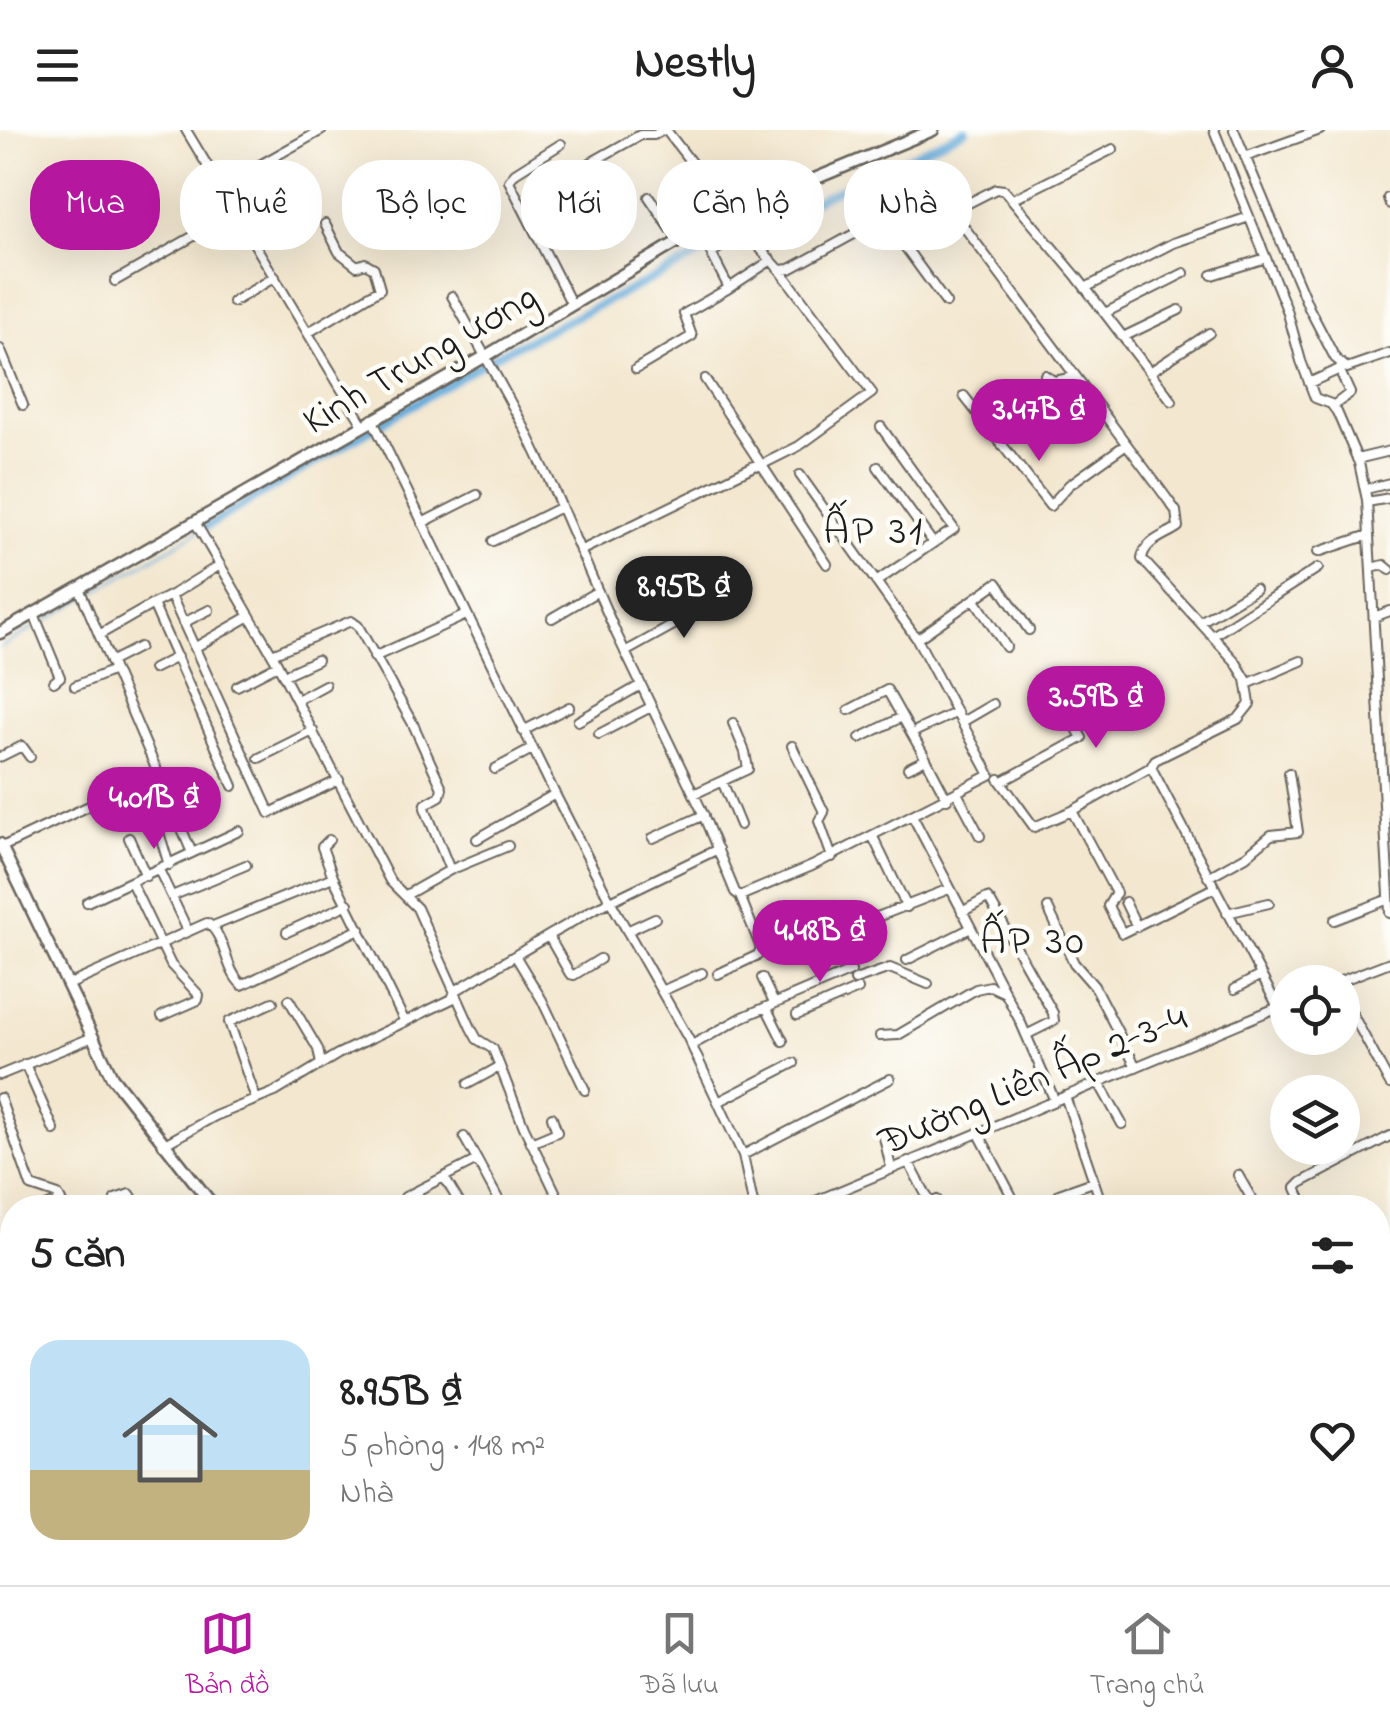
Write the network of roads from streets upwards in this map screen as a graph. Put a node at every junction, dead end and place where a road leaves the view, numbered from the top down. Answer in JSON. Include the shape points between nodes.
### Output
{"nodes":[{"id":1,"x":186,"y":130,"type":"edge"},
{"id":2,"x":322,"y":130,"type":"edge"},
{"id":3,"x":665,"y":130,"type":"edge"},
{"id":4,"x":933,"y":130,"type":"edge"},
{"id":5,"x":1214,"y":130,"type":"edge"},
{"id":6,"x":1234,"y":130,"type":"edge"},
{"id":7,"x":1320,"y":130,"type":"edge"},
{"id":8,"x":561,"y":144,"type":"dead end"},
{"id":9,"x":1113,"y":149,"type":"dead end"},
{"id":10,"x":1246,"y":157,"type":"junction"},
{"id":11,"x":204,"y":160,"type":"edge"},
{"id":12,"x":269,"y":160,"type":"edge"},
{"id":13,"x":595,"y":160,"type":"edge"},
{"id":14,"x":689,"y":160,"type":"edge"},
{"id":15,"x":824,"y":178,"type":"edge"},
{"id":16,"x":649,"y":197,"type":"dead end"},
{"id":17,"x":1013,"y":198,"type":"junction"},
{"id":18,"x":972,"y":201,"type":"edge"},
{"id":19,"x":657,"y":209,"type":"edge"},
{"id":20,"x":1249,"y":217,"type":"junction"},
{"id":21,"x":326,"y":224,"type":"dead end"},
{"id":22,"x":972,"y":237,"type":"edge"},
{"id":23,"x":844,"y":239,"type":"edge"},
{"id":24,"x":180,"y":244,"type":"edge"},
{"id":25,"x":258,"y":250,"type":"edge"},
{"id":26,"x":663,"y":250,"type":"edge"},
{"id":27,"x":716,"y":250,"type":"edge"},
{"id":28,"x":761,"y":250,"type":"edge"},
{"id":29,"x":907,"y":250,"type":"edge"},
{"id":30,"x":1266,"y":258,"type":"junction"},
{"id":31,"x":770,"y":261,"type":"junction"},
{"id":32,"x":780,"y":270,"type":"junction"},
{"id":33,"x":1184,"y":273,"type":"dead end"},
{"id":34,"x":1212,"y":275,"type":"dead end"},
{"id":35,"x":275,"y":278,"type":"junction"},
{"id":36,"x":115,"y":282,"type":"dead end"},
{"id":37,"x":729,"y":288,"type":"junction"},
{"id":38,"x":1085,"y":288,"type":"junction"},
{"id":39,"x":452,"y":296,"type":"dead end"},
{"id":40,"x":233,"y":302,"type":"dead end"},
{"id":41,"x":571,"y":303,"type":"junction"},
{"id":42,"x":946,"y":303,"type":"dead end"},
{"id":43,"x":1180,"y":310,"type":"dead end"},
{"id":44,"x":1104,"y":312,"type":"junction"},
{"id":45,"x":309,"y":332,"type":"junction"},
{"id":46,"x":1209,"y":333,"type":"dead end"},
{"id":47,"x":1124,"y":337,"type":"junction"},
{"id":48,"x":0,"y":349,"type":"edge"},
{"id":49,"x":1390,"y":353,"type":"edge"},
{"id":50,"x":488,"y":361,"type":"junction"},
{"id":51,"x":1342,"y":368,"type":"junction"},
{"id":52,"x":636,"y":369,"type":"dead end"},
{"id":53,"x":1150,"y":372,"type":"junction"},
{"id":54,"x":1045,"y":374,"type":"dead end"},
{"id":55,"x":1075,"y":377,"type":"junction"},
{"id":56,"x":705,"y":379,"type":"dead end"},
{"id":57,"x":1310,"y":383,"type":"junction"},
{"id":58,"x":964,"y":396,"type":"dead end"},
{"id":59,"x":1172,"y":401,"type":"dead end"},
{"id":60,"x":23,"y":405,"type":"dead end"},
{"id":61,"x":1333,"y":406,"type":"junction"},
{"id":62,"x":371,"y":425,"type":"junction"},
{"id":63,"x":881,"y":427,"type":"dead end"},
{"id":64,"x":1125,"y":445,"type":"junction"},
{"id":65,"x":1390,"y":451,"type":"edge"},
{"id":66,"x":1358,"y":459,"type":"junction"},
{"id":67,"x":758,"y":465,"type":"junction"},
{"id":68,"x":878,"y":466,"type":"dead end"},
{"id":69,"x":800,"y":475,"type":"dead end"},
{"id":70,"x":1390,"y":483,"type":"edge"},
{"id":71,"x":1366,"y":489,"type":"junction"},
{"id":72,"x":477,"y":496,"type":"dead end"},
{"id":73,"x":1390,"y":498,"type":"edge"},
{"id":74,"x":1367,"y":502,"type":"junction"},
{"id":75,"x":561,"y":507,"type":"junction"},
{"id":76,"x":422,"y":524,"type":"junction"},
{"id":77,"x":197,"y":528,"type":"junction"},
{"id":78,"x":1369,"y":535,"type":"junction"},
{"id":79,"x":493,"y":541,"type":"dead end"},
{"id":80,"x":934,"y":542,"type":"junction"},
{"id":81,"x":580,"y":551,"type":"junction"},
{"id":82,"x":1318,"y":552,"type":"dead end"},
{"id":83,"x":826,"y":564,"type":"dead end"},
{"id":84,"x":220,"y":565,"type":"junction"},
{"id":85,"x":1318,"y":568,"type":"dead end"},
{"id":86,"x":1371,"y":568,"type":"junction"},
{"id":87,"x":1390,"y":570,"type":"edge"},
{"id":88,"x":691,"y":573,"type":"dead end"},
{"id":89,"x":876,"y":582,"type":"junction"},
{"id":90,"x":1255,"y":589,"type":"dead end"},
{"id":91,"x":79,"y":590,"type":"junction"},
{"id":92,"x":598,"y":591,"type":"junction"},
{"id":93,"x":174,"y":594,"type":"junction"},
{"id":94,"x":724,"y":597,"type":"dead end"},
{"id":95,"x":975,"y":600,"type":"junction"},
{"id":96,"x":154,"y":604,"type":"junction"},
{"id":97,"x":707,"y":606,"type":"junction"},
{"id":98,"x":209,"y":610,"type":"dead end"},
{"id":99,"x":1390,"y":611,"type":"edge"},
{"id":100,"x":466,"y":615,"type":"junction"},
{"id":101,"x":250,"y":616,"type":"junction"},
{"id":102,"x":1374,"y":617,"type":"junction"},
{"id":103,"x":552,"y":618,"type":"dead end"},
{"id":104,"x":1202,"y":621,"type":"junction"},
{"id":105,"x":37,"y":622,"type":"junction"},
{"id":106,"x":183,"y":624,"type":"junction"},
{"id":107,"x":1029,"y":630,"type":"dead end"},
{"id":108,"x":0,"y":632,"type":"edge"},
{"id":109,"x":99,"y":635,"type":"junction"},
{"id":110,"x":1214,"y":635,"type":"junction"},
{"id":111,"x":917,"y":638,"type":"junction"},
{"id":112,"x":140,"y":647,"type":"dead end"},
{"id":113,"x":1006,"y":647,"type":"dead end"},
{"id":114,"x":194,"y":648,"type":"junction"},
{"id":115,"x":625,"y":652,"type":"junction"},
{"id":116,"x":272,"y":654,"type":"junction"},
{"id":117,"x":176,"y":657,"type":"junction"},
{"id":118,"x":374,"y":657,"type":"junction"},
{"id":119,"x":317,"y":660,"type":"dead end"},
{"id":120,"x":1301,"y":661,"type":"dead end"},
{"id":121,"x":278,"y":665,"type":"junction"},
{"id":122,"x":112,"y":666,"type":"junction"},
{"id":123,"x":154,"y":668,"type":"dead end"},
{"id":124,"x":284,"y":675,"type":"junction"},
{"id":125,"x":1049,"y":677,"type":"dead end"},
{"id":126,"x":54,"y":682,"type":"dead end"},
{"id":127,"x":1248,"y":684,"type":"junction"},
{"id":128,"x":325,"y":685,"type":"dead end"},
{"id":129,"x":641,"y":685,"type":"junction"},
{"id":130,"x":75,"y":686,"type":"dead end"},
{"id":131,"x":237,"y":686,"type":"dead end"},
{"id":132,"x":1390,"y":698,"type":"edge"},
{"id":133,"x":297,"y":700,"type":"junction"},
{"id":134,"x":1379,"y":702,"type":"junction"},
{"id":135,"x":993,"y":704,"type":"dead end"},
{"id":136,"x":651,"y":706,"type":"junction"},
{"id":137,"x":569,"y":707,"type":"dead end"},
{"id":138,"x":849,"y":710,"type":"dead end"},
{"id":139,"x":956,"y":712,"type":"junction"},
{"id":140,"x":902,"y":717,"type":"junction"},
{"id":141,"x":578,"y":721,"type":"dead end"},
{"id":142,"x":962,"y":722,"type":"junction"},
{"id":143,"x":733,"y":723,"type":"dead end"},
{"id":144,"x":918,"y":730,"type":"dead end"},
{"id":145,"x":313,"y":731,"type":"junction"},
{"id":146,"x":523,"y":731,"type":"junction"},
{"id":147,"x":598,"y":734,"type":"dead end"},
{"id":148,"x":860,"y":738,"type":"dead end"},
{"id":149,"x":792,"y":746,"type":"dead end"},
{"id":150,"x":532,"y":748,"type":"junction"},
{"id":151,"x":0,"y":756,"type":"edge"},
{"id":152,"x":30,"y":757,"type":"dead end"},
{"id":153,"x":259,"y":758,"type":"dead end"},
{"id":154,"x":926,"y":760,"type":"junction"},
{"id":155,"x":1150,"y":767,"type":"junction"},
{"id":156,"x":908,"y":768,"type":"dead end"},
{"id":157,"x":494,"y":769,"type":"dead end"},
{"id":158,"x":159,"y":773,"type":"junction"},
{"id":159,"x":1289,"y":773,"type":"dead end"},
{"id":160,"x":990,"y":775,"type":"junction"},
{"id":161,"x":339,"y":780,"type":"junction"},
{"id":162,"x":722,"y":781,"type":"junction"},
{"id":163,"x":1003,"y":781,"type":"junction"},
{"id":164,"x":233,"y":786,"type":"dead end"},
{"id":165,"x":958,"y":793,"type":"junction"},
{"id":166,"x":555,"y":794,"type":"junction"},
{"id":167,"x":694,"y":794,"type":"junction"},
{"id":168,"x":947,"y":798,"type":"junction"},
{"id":169,"x":1072,"y":811,"type":"junction"},
{"id":170,"x":704,"y":815,"type":"junction"},
{"id":171,"x":914,"y":817,"type":"junction"},
{"id":172,"x":740,"y":824,"type":"dead end"},
{"id":173,"x":157,"y":826,"type":"dead end"},
{"id":174,"x":239,"y":831,"type":"dead end"},
{"id":175,"x":980,"y":836,"type":"dead end"},
{"id":176,"x":873,"y":837,"type":"junction"},
{"id":177,"x":128,"y":838,"type":"dead end"},
{"id":178,"x":652,"y":838,"type":"dead end"},
{"id":179,"x":477,"y":839,"type":"dead end"},
{"id":180,"x":330,"y":840,"type":"dead end"},
{"id":181,"x":1,"y":845,"type":"edge"},
{"id":182,"x":508,"y":846,"type":"dead end"},
{"id":183,"x":718,"y":849,"type":"junction"},
{"id":184,"x":192,"y":853,"type":"junction"},
{"id":185,"x":832,"y":857,"type":"junction"},
{"id":186,"x":169,"y":865,"type":"junction"},
{"id":187,"x":246,"y":865,"type":"dead end"},
{"id":188,"x":159,"y":870,"type":"junction"},
{"id":189,"x":450,"y":870,"type":"junction"},
{"id":190,"x":146,"y":876,"type":"junction"},
{"id":191,"x":333,"y":876,"type":"junction"},
{"id":192,"x":1208,"y":877,"type":"junction"},
{"id":193,"x":131,"y":882,"type":"junction"},
{"id":194,"x":1214,"y":888,"type":"junction"},
{"id":195,"x":949,"y":889,"type":"junction"},
{"id":196,"x":406,"y":895,"type":"junction"},
{"id":197,"x":172,"y":896,"type":"junction"},
{"id":198,"x":740,"y":896,"type":"junction"},
{"id":199,"x":1389,"y":900,"type":"edge"},
{"id":200,"x":87,"y":902,"type":"dead end"},
{"id":201,"x":611,"y":902,"type":"junction"},
{"id":202,"x":1125,"y":902,"type":"dead end"},
{"id":203,"x":1269,"y":903,"type":"dead end"},
{"id":204,"x":348,"y":904,"type":"junction"},
{"id":205,"x":906,"y":907,"type":"junction"},
{"id":206,"x":1048,"y":908,"type":"dead end"},
{"id":207,"x":962,"y":912,"type":"junction"},
{"id":208,"x":1228,"y":913,"type":"junction"},
{"id":209,"x":1390,"y":913,"type":"edge"},
{"id":210,"x":655,"y":918,"type":"dead end"},
{"id":211,"x":1335,"y":920,"type":"dead end"},
{"id":212,"x":213,"y":926,"type":"junction"},
{"id":213,"x":1137,"y":927,"type":"junction"},
{"id":214,"x":360,"y":928,"type":"junction"},
{"id":215,"x":971,"y":928,"type":"junction"},
{"id":216,"x":188,"y":931,"type":"junction"},
{"id":217,"x":628,"y":931,"type":"junction"},
{"id":218,"x":287,"y":932,"type":"dead end"},
{"id":219,"x":836,"y":933,"type":"dead end"},
{"id":220,"x":550,"y":937,"type":"junction"},
{"id":221,"x":161,"y":942,"type":"junction"},
{"id":222,"x":516,"y":957,"type":"junction"},
{"id":223,"x":600,"y":959,"type":"dead end"},
{"id":224,"x":907,"y":960,"type":"dead end"},
{"id":225,"x":1390,"y":962,"type":"edge"},
{"id":226,"x":702,"y":973,"type":"dead end"},
{"id":227,"x":718,"y":974,"type":"dead end"},
{"id":228,"x":1360,"y":974,"type":"edge"},
{"id":229,"x":1261,"y":975,"type":"junction"},
{"id":230,"x":762,"y":978,"type":"dead end"},
{"id":231,"x":855,"y":980,"type":"junction"},
{"id":232,"x":928,"y":984,"type":"dead end"},
{"id":233,"x":68,"y":985,"type":"junction"},
{"id":234,"x":1234,"y":989,"type":"dead end"},
{"id":235,"x":455,"y":991,"type":"junction"},
{"id":236,"x":662,"y":991,"type":"junction"},
{"id":237,"x":1270,"y":992,"type":"edge"},
{"id":238,"x":1006,"y":994,"type":"junction"},
{"id":239,"x":289,"y":1000,"type":"dead end"},
{"id":240,"x":273,"y":1002,"type":"dead end"},
{"id":241,"x":770,"y":1005,"type":"junction"},
{"id":242,"x":1270,"y":1010,"type":"edge"},
{"id":243,"x":797,"y":1015,"type":"dead end"},
{"id":244,"x":162,"y":1016,"type":"dead end"},
{"id":245,"x":405,"y":1022,"type":"junction"},
{"id":246,"x":1360,"y":1028,"type":"edge"},
{"id":247,"x":880,"y":1036,"type":"dead end"},
{"id":248,"x":1026,"y":1036,"type":"junction"},
{"id":249,"x":93,"y":1037,"type":"junction"},
{"id":250,"x":783,"y":1041,"type":"dead end"},
{"id":251,"x":692,"y":1045,"type":"junction"},
{"id":252,"x":794,"y":1063,"type":"dead end"},
{"id":253,"x":26,"y":1064,"type":"junction"},
{"id":254,"x":321,"y":1064,"type":"junction"},
{"id":255,"x":500,"y":1067,"type":"junction"},
{"id":256,"x":1136,"y":1067,"type":"junction"},
{"id":257,"x":0,"y":1074,"type":"edge"},
{"id":258,"x":890,"y":1079,"type":"dead end"},
{"id":259,"x":1099,"y":1082,"type":"junction"},
{"id":260,"x":468,"y":1084,"type":"dead end"},
{"id":261,"x":1390,"y":1084,"type":"edge"},
{"id":262,"x":584,"y":1090,"type":"dead end"},
{"id":263,"x":1066,"y":1096,"type":"junction"},
{"id":264,"x":0,"y":1098,"type":"edge"},
{"id":265,"x":256,"y":1099,"type":"junction"},
{"id":266,"x":1055,"y":1101,"type":"junction"},
{"id":267,"x":718,"y":1102,"type":"junction"},
{"id":268,"x":552,"y":1117,"type":"dead end"},
{"id":269,"x":1122,"y":1124,"type":"dead end"},
{"id":270,"x":54,"y":1130,"type":"dead end"},
{"id":271,"x":978,"y":1132,"type":"junction"},
{"id":272,"x":883,"y":1133,"type":"dead end"},
{"id":273,"x":1390,"y":1136,"type":"edge"},
{"id":274,"x":464,"y":1137,"type":"dead end"},
{"id":275,"x":532,"y":1142,"type":"junction"},
{"id":276,"x":162,"y":1145,"type":"junction"},
{"id":277,"x":743,"y":1155,"type":"junction"},
{"id":278,"x":476,"y":1160,"type":"junction"},
{"id":279,"x":908,"y":1162,"type":"junction"},
{"id":280,"x":891,"y":1168,"type":"junction"},
{"id":281,"x":1238,"y":1175,"type":"dead end"},
{"id":282,"x":444,"y":1176,"type":"junction"},
{"id":283,"x":1093,"y":1182,"type":"junction"},
{"id":284,"x":416,"y":1191,"type":"junction"},
{"id":285,"x":1059,"y":1194,"type":"dead end"},
{"id":286,"x":58,"y":1195,"type":"edge"},
{"id":287,"x":206,"y":1195,"type":"edge"},
{"id":288,"x":409,"y":1195,"type":"edge"},
{"id":289,"x":418,"y":1195,"type":"edge"},
{"id":290,"x":455,"y":1195,"type":"edge"},
{"id":291,"x":496,"y":1195,"type":"edge"},
{"id":292,"x":558,"y":1195,"type":"edge"},
{"id":293,"x":751,"y":1195,"type":"edge"},
{"id":294,"x":828,"y":1195,"type":"edge"},
{"id":295,"x":921,"y":1195,"type":"edge"},
{"id":296,"x":1011,"y":1195,"type":"edge"},
{"id":297,"x":1098,"y":1195,"type":"edge"},
{"id":298,"x":1249,"y":1195,"type":"edge"},
{"id":299,"x":1299,"y":1195,"type":"edge"}],
"edges":[{"from":1,"to":11,"type":"street"},
{"from":2,"to":12,"type":"street"},
{"from":3,"to":13,"type":"street","via":[[640,134]]},
{"from":3,"to":14,"type":"street"},
{"from":4,"to":15,"type":"street","name":"Kinh Trung ương"},
{"from":5,"to":20,"type":"street"},
{"from":6,"to":10,"type":"street"},
{"from":7,"to":10,"type":"street"},
{"from":8,"to":41,"type":"street","via":[[509,181]]},
{"from":9,"to":17,"type":"street"},
{"from":10,"to":51,"type":"street","via":[[1309,308]]},
{"from":16,"to":19,"type":"street"},
{"from":17,"to":18,"type":"street","via":[[996,189]]},
{"from":17,"to":38,"type":"street"},
{"from":20,"to":30,"type":"street"},
{"from":20,"to":38,"type":"street","via":[[1173,243]]},
{"from":21,"to":45,"type":"street","via":[[348,262],[374,268],[380,289]]},
{"from":22,"to":55,"type":"street"},
{"from":23,"to":32,"type":"street"},
{"from":24,"to":36,"type":"street"},
{"from":25,"to":35,"type":"street"},
{"from":26,"to":41,"type":"street","name":"Kinh Trung ương"},
{"from":27,"to":37,"type":"street","via":[[711,253]]},
{"from":28,"to":31,"type":"street"},
{"from":29,"to":42,"type":"street"},
{"from":30,"to":34,"type":"street"},
{"from":30,"to":57,"type":"street"},
{"from":31,"to":32,"type":"street"},
{"from":31,"to":37,"type":"street"},
{"from":32,"to":67,"type":"street","via":[[872,394],[798,446]]},
{"from":33,"to":44,"type":"street"},
{"from":35,"to":40,"type":"street"},
{"from":35,"to":45,"type":"street"},
{"from":37,"to":52,"type":"street","via":[[684,314],[692,336]]},
{"from":38,"to":44,"type":"street"},
{"from":39,"to":50,"type":"street"},
{"from":41,"to":50,"type":"street","name":"Kinh Trung ương"},
{"from":43,"to":47,"type":"street"},
{"from":44,"to":47,"type":"street"},
{"from":45,"to":62,"type":"street"},
{"from":46,"to":53,"type":"street"},
{"from":47,"to":53,"type":"street"},
{"from":48,"to":60,"type":"street"},
{"from":49,"to":51,"type":"street"},
{"from":50,"to":62,"type":"street","name":"Kinh Trung ương"},
{"from":50,"to":75,"type":"street"},
{"from":51,"to":57,"type":"street"},
{"from":51,"to":61,"type":"street","via":[[1350,393]]},
{"from":53,"to":59,"type":"street"},
{"from":54,"to":55,"type":"street","via":[[1054,381]]},
{"from":55,"to":64,"type":"street"},
{"from":56,"to":67,"type":"street"},
{"from":57,"to":61,"type":"street","via":[[1315,398]]},
{"from":58,"to":64,"type":"street","via":[[1050,506]]},
{"from":61,"to":66,"type":"street"},
{"from":62,"to":76,"type":"street"},
{"from":62,"to":77,"type":"street","name":"Kinh Trung ương"},
{"from":63,"to":80,"type":"street","via":[[951,521],[954,528]]},
{"from":64,"to":104,"type":"street","via":[[1180,521],[1142,559]]},
{"from":65,"to":66,"type":"street"},
{"from":66,"to":71,"type":"street"},
{"from":67,"to":81,"type":"street"},
{"from":67,"to":83,"type":"street"},
{"from":68,"to":80,"type":"street"},
{"from":69,"to":89,"type":"street"},
{"from":70,"to":71,"type":"street"},
{"from":71,"to":74,"type":"street"},
{"from":72,"to":76,"type":"street"},
{"from":73,"to":74,"type":"street"},
{"from":74,"to":78,"type":"street"},
{"from":75,"to":79,"type":"street"},
{"from":75,"to":81,"type":"street"},
{"from":76,"to":100,"type":"street"},
{"from":77,"to":84,"type":"street"},
{"from":77,"to":91,"type":"street","name":"Kinh Trung ương"},
{"from":78,"to":82,"type":"street"},
{"from":78,"to":86,"type":"street"},
{"from":80,"to":89,"type":"street"},
{"from":81,"to":92,"type":"street"},
{"from":84,"to":93,"type":"street"},
{"from":84,"to":101,"type":"street"},
{"from":85,"to":110,"type":"street"},
{"from":86,"to":87,"type":"street"},
{"from":86,"to":102,"type":"street"},
{"from":88,"to":97,"type":"street"},
{"from":89,"to":111,"type":"street"},
{"from":90,"to":104,"type":"street"},
{"from":91,"to":105,"type":"street","name":"Kinh Trung ương"},
{"from":91,"to":109,"type":"street"},
{"from":92,"to":103,"type":"street"},
{"from":92,"to":115,"type":"street"},
{"from":93,"to":96,"type":"street"},
{"from":93,"to":106,"type":"street"},
{"from":94,"to":97,"type":"street"},
{"from":95,"to":107,"type":"street","via":[[996,584]]},
{"from":95,"to":111,"type":"street"},
{"from":95,"to":113,"type":"street"},
{"from":96,"to":109,"type":"street"},
{"from":96,"to":117,"type":"street"},
{"from":97,"to":115,"type":"street"},
{"from":98,"to":106,"type":"street"},
{"from":99,"to":102,"type":"street"},
{"from":100,"to":118,"type":"street"},
{"from":100,"to":146,"type":"street"},
{"from":101,"to":114,"type":"street"},
{"from":101,"to":116,"type":"street"},
{"from":102,"to":134,"type":"street"},
{"from":104,"to":110,"type":"street"},
{"from":105,"to":108,"type":"street","name":"Kinh Trung ương"},
{"from":105,"to":126,"type":"street","via":[[60,678]]},
{"from":106,"to":114,"type":"street"},
{"from":109,"to":122,"type":"street"},
{"from":110,"to":127,"type":"street"},
{"from":111,"to":139,"type":"street"},
{"from":112,"to":122,"type":"street"},
{"from":114,"to":161,"type":"street","via":[[270,813]]},
{"from":115,"to":129,"type":"street"},
{"from":116,"to":118,"type":"street","via":[[351,621]]},
{"from":116,"to":121,"type":"street"},
{"from":117,"to":123,"type":"street"},
{"from":117,"to":164,"type":"street"},
{"from":118,"to":189,"type":"street","via":[[442,788],[425,808]]},
{"from":119,"to":124,"type":"street"},
{"from":120,"to":127,"type":"street"},
{"from":121,"to":124,"type":"street"},
{"from":121,"to":131,"type":"street"},
{"from":122,"to":130,"type":"street"},
{"from":122,"to":158,"type":"street"},
{"from":124,"to":133,"type":"street"},
{"from":125,"to":163,"type":"street","via":[[1082,738]]},
{"from":127,"to":155,"type":"street","via":[[1250,704],[1238,719]]},
{"from":128,"to":133,"type":"street"},
{"from":129,"to":136,"type":"street"},
{"from":129,"to":141,"type":"street"},
{"from":132,"to":134,"type":"street"},
{"from":133,"to":145,"type":"street"},
{"from":134,"to":199,"type":"street"},
{"from":135,"to":142,"type":"street"},
{"from":136,"to":147,"type":"street"},
{"from":136,"to":167,"type":"street"},
{"from":137,"to":146,"type":"street"},
{"from":138,"to":140,"type":"street","via":[[888,690]]},
{"from":139,"to":142,"type":"street"},
{"from":139,"to":144,"type":"street"},
{"from":140,"to":148,"type":"street"},
{"from":140,"to":154,"type":"street"},
{"from":142,"to":160,"type":"street"},
{"from":143,"to":162,"type":"street","via":[[748,769]]},
{"from":145,"to":153,"type":"street"},
{"from":145,"to":161,"type":"street"},
{"from":146,"to":150,"type":"street"},
{"from":149,"to":185,"type":"street","via":[[824,812],[820,820]]},
{"from":150,"to":157,"type":"street"},
{"from":150,"to":166,"type":"street"},
{"from":151,"to":152,"type":"street","via":[[22,746]]},
{"from":154,"to":156,"type":"street"},
{"from":154,"to":168,"type":"street"},
{"from":155,"to":169,"type":"street"},
{"from":155,"to":192,"type":"street"},
{"from":158,"to":181,"type":"street"},
{"from":158,"to":184,"type":"street"},
{"from":159,"to":192,"type":"street","via":[[1298,831],[1270,836]]},
{"from":160,"to":163,"type":"street"},
{"from":160,"to":165,"type":"street"},
{"from":161,"to":196,"type":"street","via":[[390,881]]},
{"from":162,"to":167,"type":"street"},
{"from":162,"to":172,"type":"street"},
{"from":163,"to":169,"type":"street","via":[[1034,828]]},
{"from":165,"to":168,"type":"street"},
{"from":165,"to":175,"type":"street"},
{"from":166,"to":179,"type":"street"},
{"from":166,"to":201,"type":"street"},
{"from":167,"to":170,"type":"street"},
{"from":168,"to":171,"type":"street"},
{"from":169,"to":213,"type":"street","via":[[1116,893],[1108,906],[1118,928],[1122,933]]},
{"from":170,"to":178,"type":"street"},
{"from":170,"to":183,"type":"street"},
{"from":171,"to":176,"type":"street"},
{"from":171,"to":195,"type":"street"},
{"from":173,"to":186,"type":"street"},
{"from":174,"to":184,"type":"street"},
{"from":176,"to":185,"type":"street"},
{"from":176,"to":205,"type":"street"},
{"from":177,"to":190,"type":"street"},
{"from":180,"to":191,"type":"street","via":[[322,848]]},
{"from":181,"to":233,"type":"street"},
{"from":182,"to":189,"type":"street"},
{"from":183,"to":198,"type":"street"},
{"from":183,"to":201,"type":"street"},
{"from":184,"to":186,"type":"street"},
{"from":185,"to":198,"type":"street"},
{"from":186,"to":188,"type":"street"},
{"from":187,"to":197,"type":"street"},
{"from":188,"to":190,"type":"street"},
{"from":188,"to":197,"type":"street"},
{"from":189,"to":196,"type":"street"},
{"from":190,"to":193,"type":"street"},
{"from":191,"to":204,"type":"street"},
{"from":191,"to":212,"type":"street"},
{"from":192,"to":194,"type":"street"},
{"from":193,"to":200,"type":"street"},
{"from":193,"to":221,"type":"street"},
{"from":194,"to":208,"type":"street"},
{"from":194,"to":213,"type":"street"},
{"from":195,"to":205,"type":"street"},
{"from":195,"to":207,"type":"street"},
{"from":196,"to":235,"type":"street"},
{"from":197,"to":216,"type":"street"},
{"from":198,"to":227,"type":"street","via":[[761,948]]},
{"from":199,"to":209,"type":"street"},
{"from":199,"to":211,"type":"street"},
{"from":201,"to":217,"type":"street"},
{"from":201,"to":220,"type":"street"},
{"from":202,"to":213,"type":"street"},
{"from":203,"to":208,"type":"street"},
{"from":204,"to":214,"type":"street"},
{"from":204,"to":218,"type":"street"},
{"from":205,"to":219,"type":"street"},
{"from":206,"to":256,"type":"street"},
{"from":207,"to":215,"type":"street"},
{"from":207,"to":248,"type":"street","via":[[990,901],[1053,1013],[1054,1021]]},
{"from":208,"to":229,"type":"street"},
{"from":210,"to":217,"type":"street"},
{"from":212,"to":214,"type":"street","via":[[242,985]]},
{"from":212,"to":216,"type":"street"},
{"from":214,"to":245,"type":"street"},
{"from":215,"to":224,"type":"street"},
{"from":215,"to":238,"type":"street"},
{"from":216,"to":221,"type":"street"},
{"from":217,"to":236,"type":"street"},
{"from":220,"to":222,"type":"street"},
{"from":220,"to":223,"type":"street","via":[[574,976]]},
{"from":221,"to":233,"type":"street"},
{"from":221,"to":244,"type":"street","via":[[200,998]]},
{"from":222,"to":235,"type":"street"},
{"from":222,"to":262,"type":"street"},
{"from":225,"to":228,"type":"street"},
{"from":226,"to":236,"type":"street"},
{"from":229,"to":234,"type":"street"},
{"from":229,"to":237,"type":"street"},
{"from":230,"to":241,"type":"street"},
{"from":231,"to":232,"type":"street","via":[[890,968]]},
{"from":231,"to":241,"type":"street"},
{"from":231,"to":243,"type":"street"},
{"from":233,"to":249,"type":"street"},
{"from":235,"to":245,"type":"street","via":[[452,999]]},
{"from":235,"to":255,"type":"street"},
{"from":236,"to":251,"type":"street"},
{"from":238,"to":247,"type":"street","via":[[990,986],[976,989],[898,1035]]},
{"from":238,"to":248,"type":"street"},
{"from":239,"to":254,"type":"street"},
{"from":240,"to":265,"type":"street","via":[[228,1022]]},
{"from":241,"to":250,"type":"street"},
{"from":241,"to":251,"type":"street"},
{"from":242,"to":256,"type":"street","name":"Đường Liên Ấp 2-3-4"},
{"from":245,"to":254,"type":"street"},
{"from":246,"to":261,"type":"street"},
{"from":248,"to":266,"type":"street"},
{"from":249,"to":253,"type":"street"},
{"from":249,"to":276,"type":"street","via":[[112,1077]]},
{"from":251,"to":267,"type":"street"},
{"from":252,"to":267,"type":"street"},
{"from":253,"to":257,"type":"street"},
{"from":253,"to":270,"type":"street"},
{"from":254,"to":265,"type":"street"},
{"from":255,"to":260,"type":"street"},
{"from":255,"to":275,"type":"street"},
{"from":256,"to":259,"type":"street","name":"Đường Liên Ấp 2-3-4"},
{"from":258,"to":277,"type":"street"},
{"from":259,"to":263,"type":"street","name":"Đường Liên Ấp 2-3-4"},
{"from":259,"to":269,"type":"street"},
{"from":263,"to":266,"type":"street","name":"Đường Liên Ấp 2-3-4"},
{"from":263,"to":283,"type":"street"},
{"from":264,"to":286,"type":"street","via":[[32,1186]]},
{"from":265,"to":276,"type":"street"},
{"from":266,"to":271,"type":"street","name":"Đường Liên Ấp 2-3-4"},
{"from":267,"to":277,"type":"street"},
{"from":268,"to":275,"type":"street","via":[[556,1132]]},
{"from":271,"to":279,"type":"street","name":"Đường Liên Ấp 2-3-4"},
{"from":271,"to":296,"type":"street"},
{"from":272,"to":280,"type":"street"},
{"from":273,"to":299,"type":"street","via":[[1302,1182]]},
{"from":274,"to":278,"type":"street"},
{"from":275,"to":292,"type":"street"},
{"from":276,"to":287,"type":"street"},
{"from":277,"to":293,"type":"street"},
{"from":278,"to":282,"type":"street"},
{"from":278,"to":291,"type":"street"},
{"from":279,"to":280,"type":"street","name":"Đường Liên Ấp 2-3-4"},
{"from":279,"to":295,"type":"street"},
{"from":280,"to":294,"type":"street","name":"Đường Liên Ấp 2-3-4"},
{"from":281,"to":298,"type":"street"},
{"from":282,"to":284,"type":"street"},
{"from":282,"to":290,"type":"street"},
{"from":283,"to":285,"type":"street"},
{"from":283,"to":297,"type":"street"},
{"from":284,"to":288,"type":"street"},
{"from":284,"to":289,"type":"street"}]}
